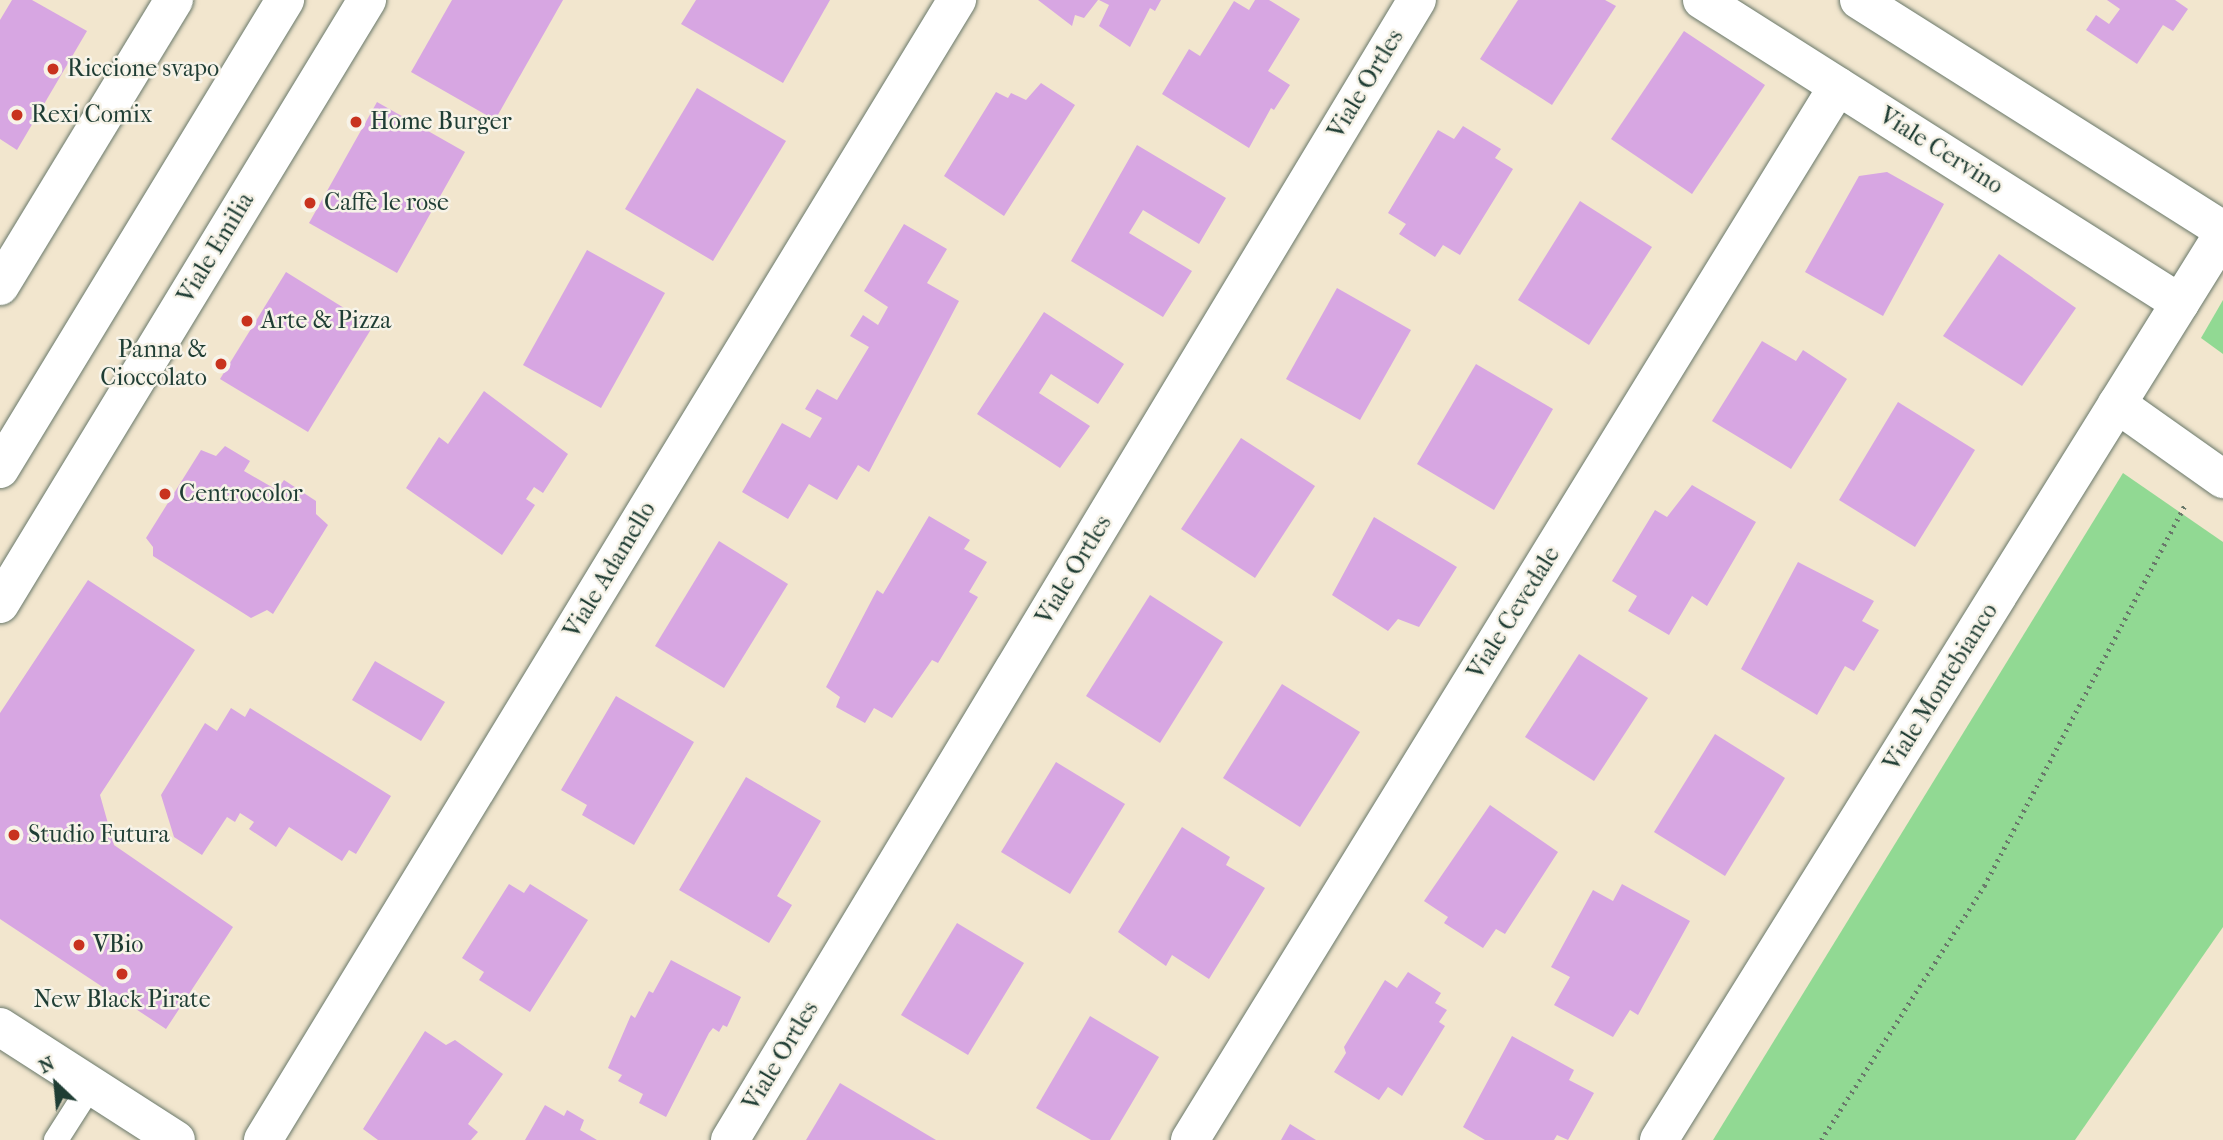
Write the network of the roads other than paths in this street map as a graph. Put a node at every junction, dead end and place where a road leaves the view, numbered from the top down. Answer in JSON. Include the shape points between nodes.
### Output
{"nodes":[{"id":1,"x":174,"y":0,"type":"edge"},
{"id":2,"x":285,"y":0,"type":"edge"},
{"id":3,"x":367,"y":0,"type":"edge"},
{"id":4,"x":957,"y":0,"type":"edge"},
{"id":5,"x":1417,"y":0,"type":"edge"},
{"id":6,"x":1859,"y":0,"type":"edge"},
{"id":7,"x":1711,"y":2,"type":"edge"},
{"id":8,"x":1838,"y":86,"type":"junction"},
{"id":9,"x":2223,"y":232,"type":"edge"},
{"id":10,"x":0,"y":286,"type":"edge"},
{"id":11,"x":2180,"y":303,"type":"junction"},
{"id":12,"x":2117,"y":404,"type":"junction"},
{"id":13,"x":0,"y":470,"type":"edge"},
{"id":14,"x":2214,"y":473,"type":"edge"},
{"id":15,"x":0,"y":604,"type":"edge"},
{"id":16,"x":0,"y":1027,"type":"edge"},
{"id":17,"x":91,"y":1085,"type":"junction"},
{"id":18,"x":166,"y":1137,"type":"edge"},
{"id":19,"x":56,"y":1140,"type":"edge"},
{"id":20,"x":263,"y":1140,"type":"edge"},
{"id":21,"x":730,"y":1140,"type":"edge"},
{"id":22,"x":1190,"y":1140,"type":"edge"},
{"id":23,"x":1659,"y":1140,"type":"edge"}],
"edges":[{"from":1,"to":10,"type":"street"},
{"from":2,"to":13,"type":"street"},
{"from":3,"to":15,"type":"street","name":"Viale Emilia"},
{"from":4,"to":20,"type":"street","name":"Viale Adamello"},
{"from":5,"to":21,"type":"street","name":"Viale Ortles"},
{"from":6,"to":9,"type":"street"},
{"from":7,"to":8,"type":"street","name":"Viale Cervino"},
{"from":8,"to":11,"type":"street","name":"Viale Cervino"},
{"from":8,"to":22,"type":"street","name":"Viale Cevedale"},
{"from":9,"to":11,"type":"street","name":"Viale Montebianco"},
{"from":11,"to":12,"type":"street","name":"Viale Montebianco"},
{"from":12,"to":14,"type":"street"},
{"from":12,"to":23,"type":"street","name":"Viale Montebianco"},
{"from":16,"to":17,"type":"street"},
{"from":17,"to":18,"type":"street"},
{"from":17,"to":19,"type":"lane"}]}
